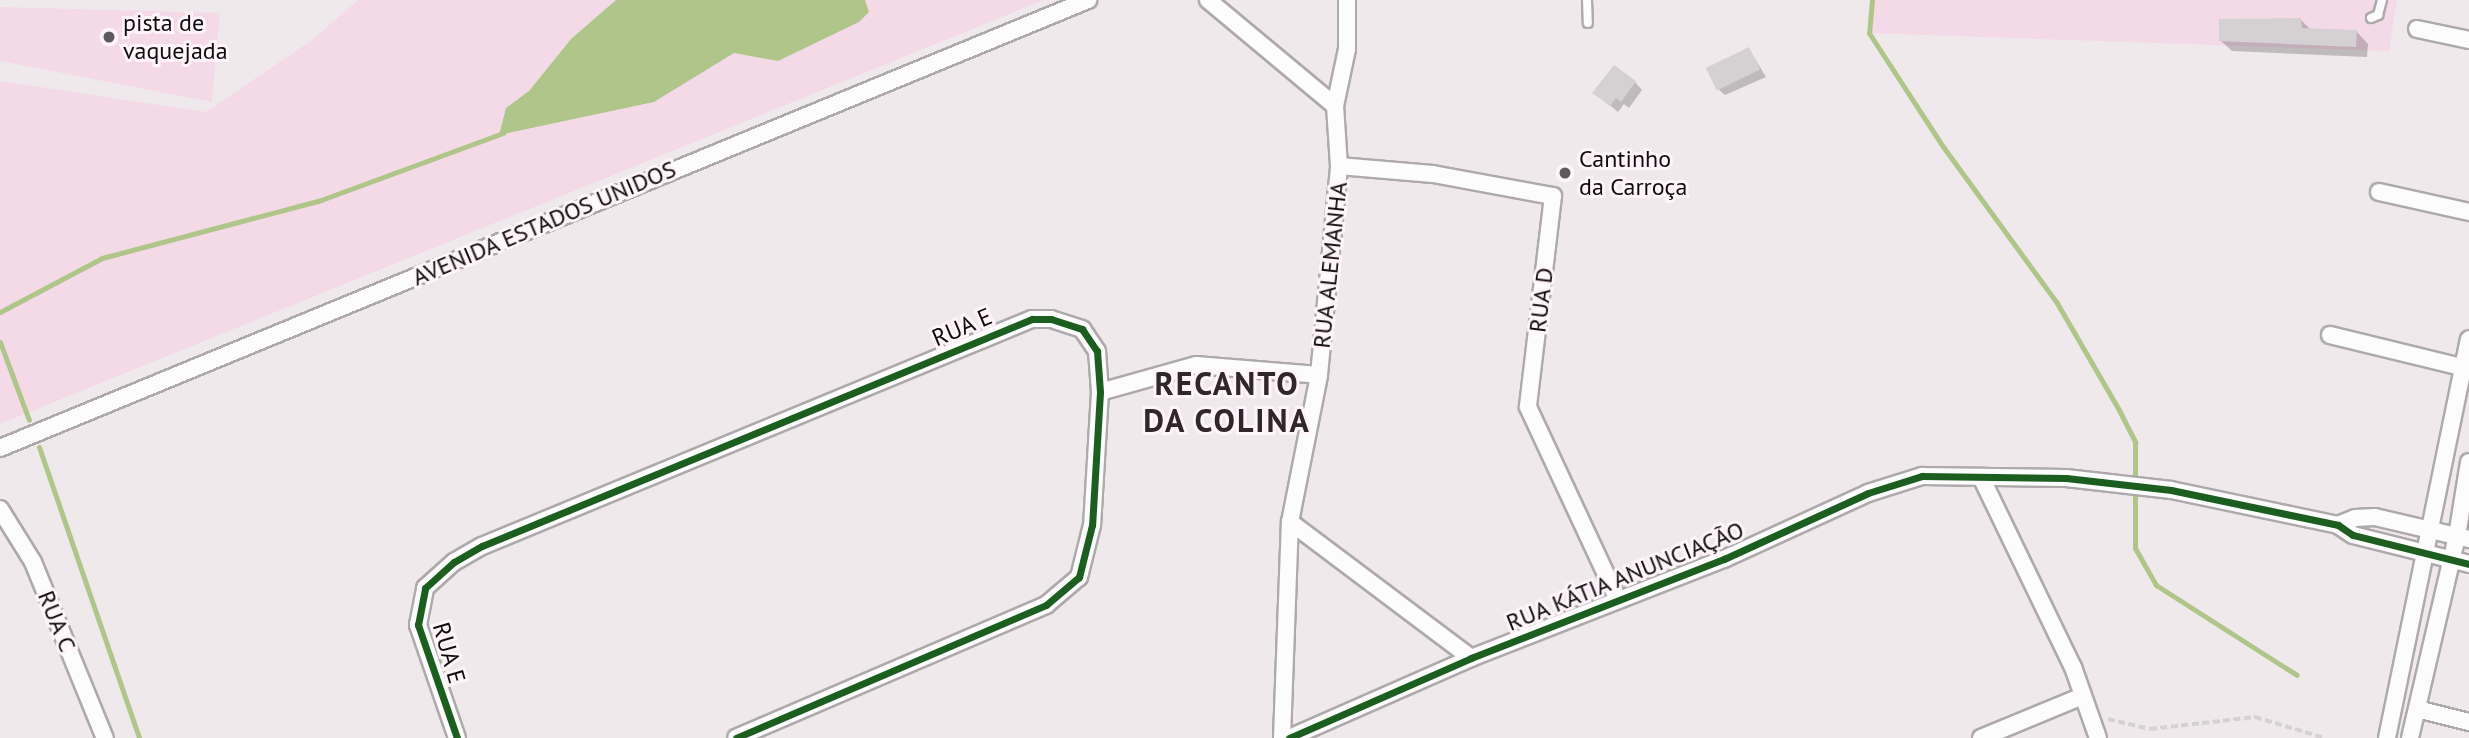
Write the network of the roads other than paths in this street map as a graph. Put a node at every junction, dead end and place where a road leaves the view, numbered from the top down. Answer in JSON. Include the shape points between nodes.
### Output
{"nodes":[{"id":1,"x":1088,"y":0,"type":"edge"},
{"id":2,"x":1208,"y":0,"type":"edge"},
{"id":3,"x":1347,"y":0,"type":"edge"},
{"id":4,"x":1587,"y":0,"type":"edge"},
{"id":5,"x":2382,"y":0,"type":"edge"},
{"id":6,"x":2371,"y":18,"type":"dead end"},
{"id":7,"x":1588,"y":23,"type":"dead end"},
{"id":8,"x":2417,"y":29,"type":"dead end"},
{"id":9,"x":2469,"y":40,"type":"edge"},
{"id":10,"x":1335,"y":106,"type":"junction"},
{"id":11,"x":1339,"y":166,"type":"junction"},
{"id":12,"x":2379,"y":192,"type":"dead end"},
{"id":13,"x":2469,"y":212,"type":"edge"},
{"id":14,"x":2330,"y":335,"type":"dead end"},
{"id":15,"x":2469,"y":339,"type":"edge"},
{"id":16,"x":2465,"y":368,"type":"edge"},
{"id":17,"x":1319,"y":375,"type":"junction"},
{"id":18,"x":1100,"y":392,"type":"junction"},
{"id":19,"x":0,"y":448,"type":"edge"},
{"id":20,"x":2469,"y":462,"type":"edge"},
{"id":21,"x":1981,"y":477,"type":"junction"},
{"id":22,"x":0,"y":509,"type":"edge"},
{"id":23,"x":1290,"y":522,"type":"junction"},
{"id":24,"x":2338,"y":525,"type":"junction"},
{"id":25,"x":2430,"y":527,"type":"junction"},
{"id":26,"x":2463,"y":538,"type":"edge"},
{"id":27,"x":2426,"y":554,"type":"junction"},
{"id":28,"x":2452,"y":561,"type":"junction"},
{"id":29,"x":2469,"y":564,"type":"edge"},
{"id":30,"x":1618,"y":600,"type":"junction"},
{"id":31,"x":1471,"y":658,"type":"junction"},
{"id":32,"x":2080,"y":697,"type":"junction"},
{"id":33,"x":2417,"y":709,"type":"junction"},
{"id":34,"x":2469,"y":722,"type":"edge"},
{"id":35,"x":105,"y":738,"type":"edge"},
{"id":36,"x":457,"y":738,"type":"edge"},
{"id":37,"x":736,"y":738,"type":"edge"},
{"id":38,"x":1282,"y":738,"type":"edge"},
{"id":39,"x":1289,"y":738,"type":"edge"},
{"id":40,"x":1981,"y":738,"type":"edge"},
{"id":41,"x":2098,"y":738,"type":"edge"},
{"id":42,"x":2387,"y":738,"type":"edge"},
{"id":43,"x":2410,"y":738,"type":"edge"}],
"edges":[{"from":1,"to":19,"type":"street","name":"AVENIDA ESTADOS UNIDOS"},
{"from":2,"to":10,"type":"street"},
{"from":3,"to":10,"type":"street","name":"RUA ALEMANHA","via":[[1347,49]]},
{"from":4,"to":7,"type":"lane"},
{"from":5,"to":6,"type":"lane","via":[[2378,15]]},
{"from":8,"to":9,"type":"street"},
{"from":10,"to":11,"type":"street","name":"RUA ALEMANHA"},
{"from":11,"to":17,"type":"street","name":"RUA ALEMANHA"},
{"from":11,"to":30,"type":"street","name":"RUA D","via":[[1433,174],[1553,195],[1528,407]]},
{"from":12,"to":13,"type":"street"},
{"from":14,"to":16,"type":"street"},
{"from":15,"to":16,"type":"street"},
{"from":16,"to":25,"type":"street"},
{"from":17,"to":18,"type":"street","via":[[1196,365]]},
{"from":17,"to":23,"type":"street","name":"RUA ALEMANHA"},
{"from":18,"to":36,"type":"street","name":"RUA E","via":[[1097,351],[1091,338],[1066,322],[1032,318],[482,546],[436,575],[420,604],[423,648]]},
{"from":18,"to":37,"type":"street","name":"RUA E","via":[[1086,564],[1066,591],[1046,606]]},
{"from":20,"to":26,"type":"street"},
{"from":21,"to":24,"type":"street","name":"RUA KÁTIA ANUNCIAÇÃO","via":[[2066,478],[2171,490]]},
{"from":21,"to":30,"type":"street","name":"RUA KÁTIA ANUNCIAÇÃO","via":[[1922,476],[1868,493],[1724,559]]},
{"from":21,"to":32,"type":"street","via":[[2073,667]]},
{"from":22,"to":35,"type":"street","name":"RUA C","via":[[33,562]]},
{"from":23,"to":31,"type":"street"},
{"from":23,"to":38,"type":"street","name":"RUA ALEMANHA"},
{"from":24,"to":25,"type":"street","via":[[2375,517]]},
{"from":24,"to":27,"type":"street","via":[[2353,535]]},
{"from":25,"to":26,"type":"street"},
{"from":25,"to":27,"type":"street"},
{"from":26,"to":28,"type":"street"},
{"from":27,"to":28,"type":"street"},
{"from":27,"to":42,"type":"street"},
{"from":28,"to":29,"type":"street"},
{"from":28,"to":33,"type":"street"},
{"from":30,"to":31,"type":"street","name":"RUA KÁTIA ANUNCIAÇÃO"},
{"from":31,"to":39,"type":"street","name":"RUA KÁTIA ANUNCIAÇÃO"},
{"from":32,"to":40,"type":"street"},
{"from":32,"to":41,"type":"street"},
{"from":33,"to":34,"type":"street"},
{"from":33,"to":43,"type":"street"}]}
